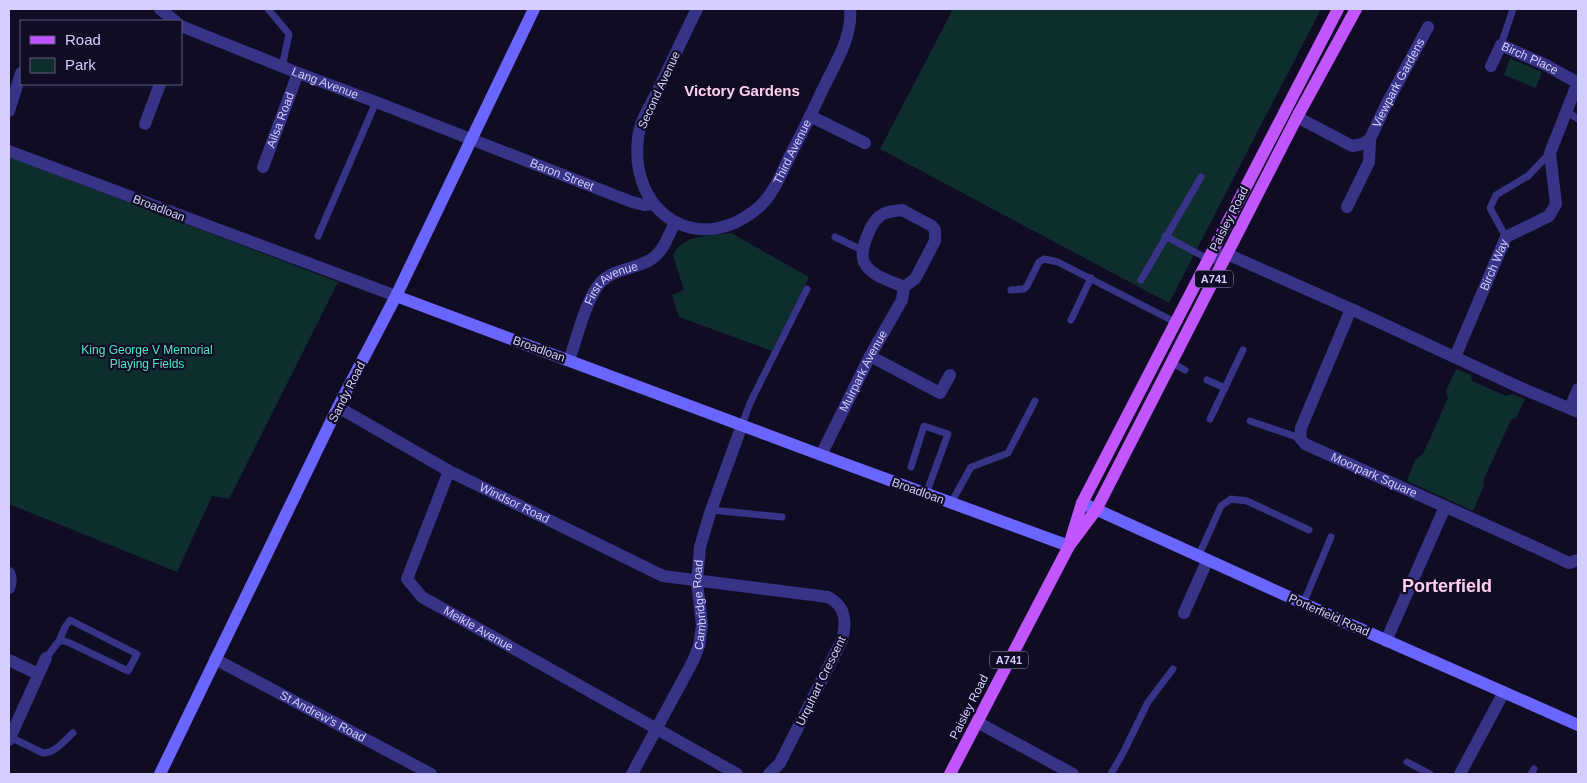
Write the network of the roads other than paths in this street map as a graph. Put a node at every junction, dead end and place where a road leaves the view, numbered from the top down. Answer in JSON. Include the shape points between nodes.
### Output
{"nodes":[{"id":1,"x":160,"y":9,"type":"edge"},
{"id":2,"x":268,"y":9,"type":"edge"},
{"id":3,"x":534,"y":9,"type":"edge"},
{"id":4,"x":697,"y":9,"type":"edge"},
{"id":5,"x":850,"y":9,"type":"edge"},
{"id":6,"x":1338,"y":9,"type":"edge"},
{"id":7,"x":1356,"y":9,"type":"edge"},
{"id":8,"x":1513,"y":9,"type":"edge"},
{"id":9,"x":173,"y":20,"type":"edge"},
{"id":10,"x":1428,"y":26,"type":"dead end"},
{"id":11,"x":182,"y":27,"type":"edge"},
{"id":12,"x":1501,"y":45,"type":"junction"},
{"id":13,"x":1491,"y":66,"type":"dead end"},
{"id":14,"x":282,"y":67,"type":"junction"},
{"id":15,"x":298,"y":73,"type":"junction"},
{"id":16,"x":20,"y":76,"type":"edge"},
{"id":17,"x":1578,"y":82,"type":"edge"},
{"id":18,"x":160,"y":85,"type":"edge"},
{"id":19,"x":376,"y":102,"type":"junction"},
{"id":20,"x":9,"y":111,"type":"edge"},
{"id":21,"x":1566,"y":112,"type":"junction"},
{"id":22,"x":810,"y":116,"type":"junction"},
{"id":23,"x":1297,"y":117,"type":"junction"},
{"id":24,"x":1578,"y":120,"type":"edge"},
{"id":25,"x":145,"y":124,"type":"dead end"},
{"id":26,"x":470,"y":139,"type":"junction"},
{"id":27,"x":1370,"y":140,"type":"junction"},
{"id":28,"x":865,"y":143,"type":"dead end"},
{"id":29,"x":9,"y":152,"type":"edge"},
{"id":30,"x":1550,"y":153,"type":"junction"},
{"id":31,"x":263,"y":167,"type":"dead end"},
{"id":32,"x":1201,"y":177,"type":"dead end"},
{"id":33,"x":653,"y":204,"type":"junction"},
{"id":34,"x":1347,"y":207,"type":"dead end"},
{"id":35,"x":675,"y":222,"type":"junction"},
{"id":36,"x":318,"y":236,"type":"dead end"},
{"id":37,"x":1166,"y":236,"type":"junction"},
{"id":38,"x":835,"y":237,"type":"dead end"},
{"id":39,"x":1506,"y":237,"type":"junction"},
{"id":40,"x":862,"y":250,"type":"junction"},
{"id":41,"x":1227,"y":254,"type":"junction"},
{"id":42,"x":1208,"y":260,"type":"junction"},
{"id":43,"x":1091,"y":278,"type":"junction"},
{"id":44,"x":1141,"y":280,"type":"dead end"},
{"id":45,"x":904,"y":287,"type":"junction"},
{"id":46,"x":807,"y":290,"type":"dead end"},
{"id":47,"x":1012,"y":290,"type":"dead end"},
{"id":48,"x":396,"y":296,"type":"junction"},
{"id":49,"x":1351,"y":309,"type":"junction"},
{"id":50,"x":1071,"y":320,"type":"dead end"},
{"id":51,"x":1176,"y":322,"type":"junction"},
{"id":52,"x":1243,"y":350,"type":"dead end"},
{"id":53,"x":870,"y":356,"type":"junction"},
{"id":54,"x":1454,"y":357,"type":"junction"},
{"id":55,"x":569,"y":360,"type":"junction"},
{"id":56,"x":1172,"y":363,"type":"junction"},
{"id":57,"x":1185,"y":370,"type":"dead end"},
{"id":58,"x":950,"y":375,"type":"dead end"},
{"id":59,"x":1207,"y":380,"type":"dead end"},
{"id":60,"x":1225,"y":388,"type":"junction"},
{"id":61,"x":1578,"y":389,"type":"edge"},
{"id":62,"x":1035,"y":401,"type":"dead end"},
{"id":63,"x":338,"y":407,"type":"junction"},
{"id":64,"x":1574,"y":410,"type":"edge"},
{"id":65,"x":1210,"y":419,"type":"dead end"},
{"id":66,"x":1250,"y":421,"type":"dead end"},
{"id":67,"x":742,"y":425,"type":"junction"},
{"id":68,"x":1300,"y":438,"type":"junction"},
{"id":69,"x":1107,"y":454,"type":"junction"},
{"id":70,"x":820,"y":455,"type":"junction"},
{"id":71,"x":1122,"y":461,"type":"junction"},
{"id":72,"x":912,"y":467,"type":"dead end"},
{"id":73,"x":449,"y":471,"type":"junction"},
{"id":74,"x":926,"y":494,"type":"junction"},
{"id":75,"x":951,"y":503,"type":"junction"},
{"id":76,"x":1082,"y":503,"type":"junction"},
{"id":77,"x":1446,"y":507,"type":"junction"},
{"id":78,"x":711,"y":510,"type":"junction"},
{"id":79,"x":1096,"y":510,"type":"junction"},
{"id":80,"x":782,"y":516,"type":"dead end"},
{"id":81,"x":1309,"y":530,"type":"dead end"},
{"id":82,"x":1332,"y":538,"type":"dead end"},
{"id":83,"x":1069,"y":546,"type":"junction"},
{"id":84,"x":1202,"y":559,"type":"junction"},
{"id":85,"x":1578,"y":561,"type":"edge"},
{"id":86,"x":9,"y":573,"type":"edge"},
{"id":87,"x":698,"y":582,"type":"junction"},
{"id":88,"x":9,"y":588,"type":"edge"},
{"id":89,"x":1303,"y":604,"type":"junction"},
{"id":90,"x":1184,"y":613,"type":"dead end"},
{"id":91,"x":59,"y":641,"type":"junction"},
{"id":92,"x":1386,"y":641,"type":"junction"},
{"id":93,"x":46,"y":658,"type":"joint"},
{"id":94,"x":215,"y":659,"type":"junction"},
{"id":95,"x":9,"y":660,"type":"edge"},
{"id":96,"x":1173,"y":669,"type":"dead end"},
{"id":97,"x":38,"y":674,"type":"junction"},
{"id":98,"x":1504,"y":692,"type":"junction"},
{"id":99,"x":977,"y":722,"type":"junction"},
{"id":100,"x":1578,"y":725,"type":"edge"},
{"id":101,"x":657,"y":728,"type":"junction"},
{"id":102,"x":73,"y":733,"type":"dead end"},
{"id":103,"x":9,"y":739,"type":"edge"},
{"id":104,"x":1407,"y":762,"type":"dead end"},
{"id":105,"x":160,"y":774,"type":"edge"},
{"id":106,"x":431,"y":774,"type":"edge"},
{"id":107,"x":632,"y":774,"type":"edge"},
{"id":108,"x":737,"y":774,"type":"edge"},
{"id":109,"x":769,"y":774,"type":"edge"},
{"id":110,"x":950,"y":774,"type":"edge"},
{"id":111,"x":1073,"y":774,"type":"edge"},
{"id":112,"x":1111,"y":774,"type":"edge"},
{"id":113,"x":1430,"y":774,"type":"edge"},
{"id":114,"x":1460,"y":774,"type":"edge"}],
"edges":[{"from":1,"to":9,"type":"street","name":"Lang Avenue"},
{"from":2,"to":14,"type":"lane","via":[[289,34]]},
{"from":3,"to":26,"type":"street","name":"Sandy Road"},
{"from":4,"to":33,"type":"street","name":"Second Avenue","via":[[640,129],[638,172]]},
{"from":5,"to":22,"type":"street","name":"Third Avenue","via":[[846,40]]},
{"from":6,"to":42,"type":"main road","name":"Paisley Road","number":"A741"},
{"from":7,"to":23,"type":"main road","name":"Paisley Road","number":"A741"},
{"from":8,"to":12,"type":"lane"},
{"from":10,"to":27,"type":"street","name":"Viewpark Gardens"},
{"from":11,"to":14,"type":"street","name":"Lang Avenue"},
{"from":12,"to":13,"type":"street","name":"Birch Place"},
{"from":12,"to":17,"type":"street","name":"Birch Place"},
{"from":14,"to":15,"type":"street","name":"Lang Avenue"},
{"from":15,"to":19,"type":"street","name":"Lang Avenue"},
{"from":15,"to":31,"type":"street","name":"Ailsa Road"},
{"from":16,"to":20,"type":"street"},
{"from":17,"to":21,"type":"street","name":"Birch Way"},
{"from":18,"to":25,"type":"street"},
{"from":19,"to":26,"type":"street","name":"Lang Avenue"},
{"from":19,"to":36,"type":"lane"},
{"from":21,"to":24,"type":"lane"},
{"from":21,"to":30,"type":"street","name":"Birch Way"},
{"from":22,"to":28,"type":"street"},
{"from":22,"to":35,"type":"street","name":"Third Avenue","via":[[776,185],[760,206],[740,220],[715,228],[694,228]]},
{"from":23,"to":27,"type":"street","name":"Viewpark Gardens","via":[[1352,146]]},
{"from":23,"to":41,"type":"main road","name":"Paisley Road","number":"A741"},
{"from":26,"to":33,"type":"street","name":"Baron Street","via":[[632,202]]},
{"from":26,"to":48,"type":"street","name":"Sandy Road"},
{"from":27,"to":34,"type":"street","name":"Viewpark Gardens","via":[[1369,162]]},
{"from":29,"to":48,"type":"street","name":"Broadloan"},
{"from":30,"to":39,"type":"street","name":"Birch Way","via":[[1556,204],[1549,216]]},
{"from":30,"to":39,"type":"lane","via":[[1528,176],[1496,196],[1490,208]]},
{"from":32,"to":37,"type":"lane"},
{"from":33,"to":35,"type":"street","name":"Second Avenue"},
{"from":35,"to":55,"type":"street","name":"First Avenue","via":[[658,254],[602,282],[590,299]]},
{"from":37,"to":42,"type":"lane"},
{"from":37,"to":44,"type":"lane"},
{"from":38,"to":40,"type":"lane"},
{"from":39,"to":54,"type":"street","name":"Birch Way"},
{"from":40,"to":45,"type":"street","via":[[864,262],[871,271]]},
{"from":40,"to":45,"type":"street","via":[[876,219],[890,212],[902,210],[932,226],[935,241],[915,279]]},
{"from":41,"to":42,"type":"street"},
{"from":41,"to":49,"type":"street"},
{"from":41,"to":56,"type":"main road","name":"Paisley Road","number":"A741"},
{"from":42,"to":51,"type":"main road","name":"Paisley Road","number":"A741"},
{"from":43,"to":47,"type":"lane","via":[[1044,259],[1024,289]]},
{"from":43,"to":50,"type":"lane"},
{"from":43,"to":51,"type":"lane"},
{"from":45,"to":53,"type":"street","name":"Muirpark Avenue","via":[[902,300]]},
{"from":46,"to":67,"type":"lane"},
{"from":48,"to":55,"type":"street","name":"Broadloan"},
{"from":48,"to":63,"type":"street","name":"Sandy Road"},
{"from":49,"to":54,"type":"street"},
{"from":49,"to":68,"type":"street","via":[[1301,428]]},
{"from":51,"to":69,"type":"main road","name":"Paisley Road","number":"A741"},
{"from":52,"to":60,"type":"lane"},
{"from":53,"to":58,"type":"street","via":[[940,393]]},
{"from":53,"to":70,"type":"street","name":"Muirpark Avenue"},
{"from":54,"to":64,"type":"street"},
{"from":55,"to":67,"type":"street","name":"Broadloan"},
{"from":56,"to":57,"type":"lane"},
{"from":56,"to":71,"type":"main road","name":"Paisley Road","number":"A741"},
{"from":59,"to":60,"type":"lane"},
{"from":60,"to":65,"type":"lane"},
{"from":61,"to":64,"type":"street"},
{"from":62,"to":75,"type":"lane","via":[[1008,453],[971,467]]},
{"from":63,"to":73,"type":"street","name":"Windsor Road"},
{"from":63,"to":94,"type":"street","name":"Sandy Road"},
{"from":66,"to":68,"type":"lane"},
{"from":67,"to":70,"type":"street","name":"Broadloan"},
{"from":67,"to":78,"type":"street","name":"Cambridge Road"},
{"from":68,"to":77,"type":"street","name":"Moorpark Square","via":[[1305,444]]},
{"from":69,"to":71,"type":"lane"},
{"from":69,"to":76,"type":"main road","name":"Paisley Road","number":"A741"},
{"from":70,"to":74,"type":"street","name":"Broadloan"},
{"from":71,"to":79,"type":"main road","name":"Paisley Road","number":"A741"},
{"from":72,"to":74,"type":"lane","via":[[924,426],[948,434]]},
{"from":73,"to":87,"type":"street","name":"Windsor Road","via":[[663,576]]},
{"from":73,"to":101,"type":"street","name":"Meikle Avenue","via":[[407,579],[422,597]]},
{"from":74,"to":75,"type":"street","name":"Broadloan"},
{"from":75,"to":83,"type":"street","name":"Broadloan"},
{"from":76,"to":79,"type":"street","name":"Porterfield Road"},
{"from":76,"to":83,"type":"main road","name":"Paisley Road","number":"A741"},
{"from":77,"to":85,"type":"street","name":"Moorpark Square","via":[[1569,563]]},
{"from":77,"to":92,"type":"street"},
{"from":78,"to":80,"type":"lane"},
{"from":78,"to":87,"type":"street","name":"Cambridge Road","via":[[700,547]]},
{"from":79,"to":83,"type":"main road","name":"Paisley Road","number":"A741"},
{"from":79,"to":84,"type":"street","name":"Porterfield Road"},
{"from":81,"to":84,"type":"lane","via":[[1247,501],[1231,499],[1221,506]]},
{"from":82,"to":89,"type":"lane"},
{"from":83,"to":99,"type":"main road","name":"Paisley Road","number":"A741"},
{"from":84,"to":89,"type":"street","name":"Porterfield Road"},
{"from":84,"to":90,"type":"street"},
{"from":86,"to":88,"type":"street"},
{"from":87,"to":101,"type":"street","name":"Cambridge Road","via":[[702,625],[699,646]]},
{"from":87,"to":109,"type":"street","name":"Urquhart Crescent","via":[[828,597],[842,610],[845,621],[842,640],[780,763]]},
{"from":89,"to":92,"type":"street","name":"Porterfield Road"},
{"from":91,"to":91,"type":"lane","via":[[70,620],[137,654],[128,671],[70,643]]},
{"from":91,"to":93,"type":"lane"},
{"from":92,"to":98,"type":"street","name":"Porterfield Road"},
{"from":93,"to":97,"type":"street"},
{"from":94,"to":105,"type":"street","name":"Sandy Road"},
{"from":94,"to":106,"type":"street","name":"St Andrew's Road"},
{"from":95,"to":97,"type":"street"},
{"from":96,"to":112,"type":"lane","via":[[1148,702]]},
{"from":97,"to":103,"type":"street"},
{"from":98,"to":100,"type":"street","name":"Porterfield Road"},
{"from":98,"to":114,"type":"street"},
{"from":99,"to":110,"type":"main road","name":"Paisley Road","number":"A741"},
{"from":99,"to":111,"type":"street"},
{"from":101,"to":107,"type":"street","name":"Cambridge Road"},
{"from":101,"to":108,"type":"street"},
{"from":102,"to":103,"type":"lane","via":[[48,753]]},
{"from":104,"to":113,"type":"lane"}]}
